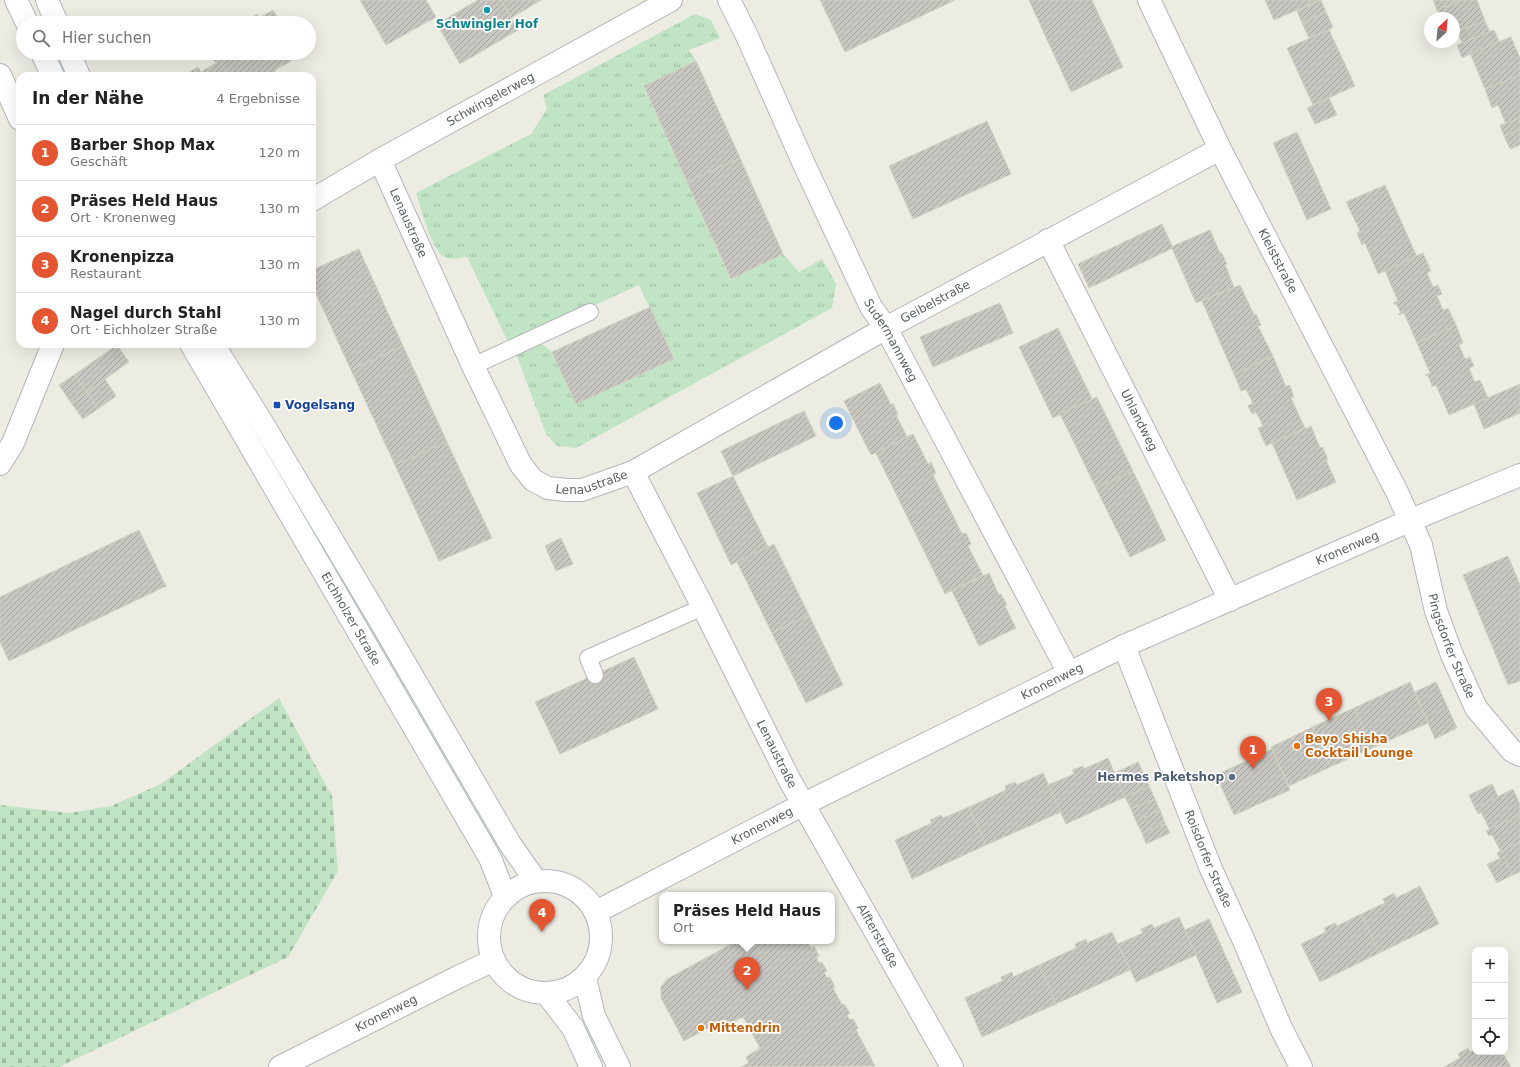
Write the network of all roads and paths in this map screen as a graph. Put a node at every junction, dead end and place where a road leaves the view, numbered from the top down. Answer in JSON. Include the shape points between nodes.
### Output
{"nodes":[{"id":1,"x":16,"y":0,"type":"edge"},
{"id":2,"x":47,"y":0,"type":"edge"},
{"id":3,"x":671,"y":0,"type":"edge"},
{"id":4,"x":729,"y":0,"type":"edge"},
{"id":5,"x":1149,"y":0,"type":"edge"},
{"id":6,"x":24,"y":16,"type":"edge"},
{"id":7,"x":53,"y":16,"type":"edge"},
{"id":8,"x":45,"y":60,"type":"edge"},
{"id":9,"x":72,"y":60,"type":"edge"},
{"id":10,"x":51,"y":72,"type":"edge"},
{"id":11,"x":77,"y":72,"type":"edge"},
{"id":12,"x":0,"y":75,"type":"edge"},
{"id":13,"x":16,"y":110,"type":"edge"},
{"id":14,"x":1220,"y":148,"type":"junction"},
{"id":15,"x":380,"y":160,"type":"junction"},
{"id":16,"x":316,"y":198,"type":"edge"},
{"id":17,"x":1048,"y":240,"type":"junction"},
{"id":18,"x":590,"y":312,"type":"dead end"},
{"id":19,"x":886,"y":328,"type":"junction"},
{"id":20,"x":51,"y":348,"type":"edge"},
{"id":21,"x":193,"y":348,"type":"edge"},
{"id":22,"x":215,"y":348,"type":"edge"},
{"id":23,"x":473,"y":366,"type":"junction"},
{"id":24,"x":0,"y":464,"type":"edge"},
{"id":25,"x":633,"y":472,"type":"junction"},
{"id":26,"x":1520,"y":475,"type":"edge"},
{"id":27,"x":1409,"y":521,"type":"junction"},
{"id":28,"x":1230,"y":600,"type":"junction"},
{"id":29,"x":703,"y":607,"type":"junction"},
{"id":30,"x":1124,"y":646,"type":"junction"},
{"id":31,"x":1069,"y":673,"type":"junction"},
{"id":32,"x":594,"y":675,"type":"dead end"},
{"id":33,"x":1520,"y":755,"type":"edge"},
{"id":34,"x":804,"y":804,"type":"junction"},
{"id":35,"x":536,"y":881,"type":"junction"},
{"id":36,"x":505,"y":896,"type":"junction"},
{"id":37,"x":596,"y":912,"type":"junction"},
{"id":38,"x":494,"y":960,"type":"junction"},
{"id":39,"x":585,"y":978,"type":"junction"},
{"id":40,"x":546,"y":993,"type":"junction"},
{"id":41,"x":280,"y":1067,"type":"edge"},
{"id":42,"x":591,"y":1067,"type":"edge"},
{"id":43,"x":619,"y":1067,"type":"edge"},
{"id":44,"x":952,"y":1067,"type":"edge"},
{"id":45,"x":1301,"y":1067,"type":"edge"}],
"edges":[{"from":1,"to":6,"type":"street"},
{"from":2,"to":7,"type":"street"},
{"from":3,"to":15,"type":"street","name":"Schwingelerweg"},
{"from":4,"to":19,"type":"street","name":"Sudermannweg","via":[[871,307]]},
{"from":5,"to":14,"type":"street","name":"Kleiststraße"},
{"from":8,"to":10,"type":"street"},
{"from":9,"to":11,"type":"street"},
{"from":12,"to":13,"type":"street"},
{"from":14,"to":17,"type":"street","name":"Geibelstraße"},
{"from":14,"to":27,"type":"street","name":"Kleiststraße","via":[[1397,492]]},
{"from":15,"to":16,"type":"street","name":"Schwingelerweg"},
{"from":15,"to":23,"type":"street","name":"Lenaustraße"},
{"from":17,"to":19,"type":"street","name":"Geibelstraße"},
{"from":17,"to":28,"type":"street","name":"Uhlandweg"},
{"from":18,"to":23,"type":"lane"},
{"from":19,"to":25,"type":"street","name":"Geibelstraße"},
{"from":19,"to":31,"type":"street","name":"Sudermannweg"},
{"from":20,"to":24,"type":"street","via":[[13,443]]},
{"from":21,"to":36,"type":"street","name":"Eichholzer Straße","via":[[490,858]]},
{"from":22,"to":35,"type":"street","name":"Eichholzer Straße","via":[[510,844]]},
{"from":23,"to":25,"type":"street","name":"Lenaustraße","via":[[521,465],[533,480],[548,488],[582,490]]},
{"from":25,"to":29,"type":"street","name":"Lenaustraße"},
{"from":26,"to":27,"type":"street","name":"Kronenweg"},
{"from":27,"to":28,"type":"street","name":"Kronenweg"},
{"from":27,"to":33,"type":"street","name":"Pingsdorfer Straße","via":[[1421,545],[1436,611],[1476,708],[1512,751]]},
{"from":28,"to":30,"type":"street","name":"Kronenweg"},
{"from":29,"to":32,"type":"lane","via":[[588,658]]},
{"from":29,"to":34,"type":"street","name":"Lenaustraße"},
{"from":30,"to":31,"type":"street","name":"Kronenweg"},
{"from":30,"to":45,"type":"street","name":"Roisdorfer Straße","via":[[1211,869],[1281,1028]]},
{"from":31,"to":34,"type":"street","name":"Kronenweg"},
{"from":34,"to":37,"type":"street","name":"Kronenweg"},
{"from":34,"to":44,"type":"street","name":"Alfterstraße"},
{"from":35,"to":36,"type":"street","via":[[520,886]]},
{"from":35,"to":37,"type":"street","via":[[552,881],[567,885],[581,893]]},
{"from":36,"to":38,"type":"street","via":[[491,920],[489,947]]},
{"from":37,"to":39,"type":"street","via":[[602,934],[601,946]]},
{"from":38,"to":40,"type":"street","via":[[503,974],[515,985],[530,991]]},
{"from":38,"to":41,"type":"street","name":"Kronenweg"},
{"from":39,"to":40,"type":"street","via":[[567,989]]},
{"from":39,"to":43,"type":"street","via":[[594,1016]]},
{"from":40,"to":42,"type":"street","via":[[574,1028]]}]}
